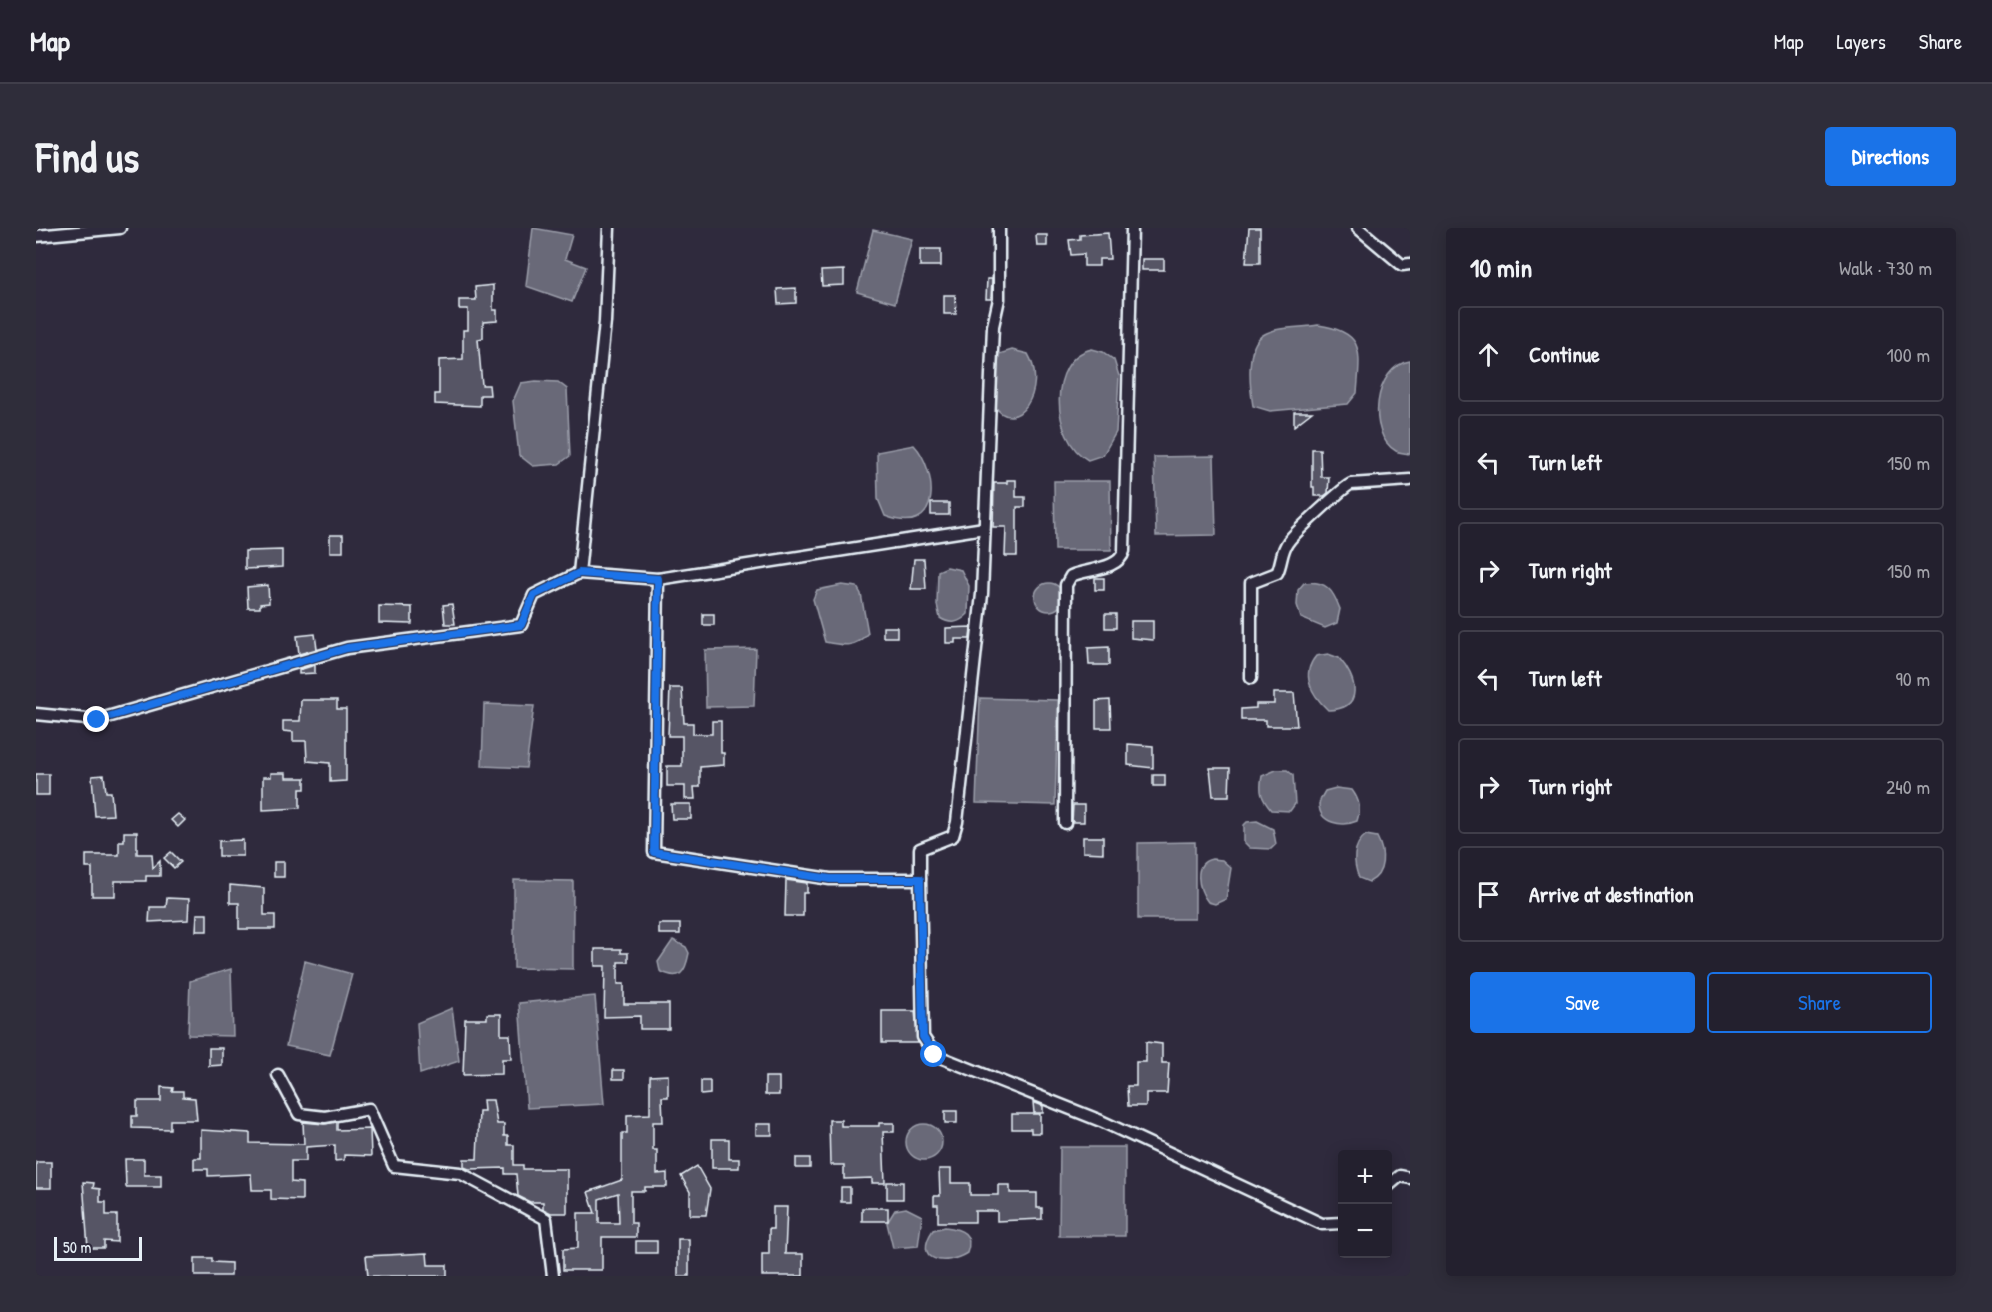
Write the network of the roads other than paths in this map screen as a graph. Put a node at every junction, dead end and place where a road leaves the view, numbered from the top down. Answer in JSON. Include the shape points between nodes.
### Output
{"nodes":[{"id":1,"x":120,"y":228,"type":"edge"},
{"id":2,"x":609,"y":228,"type":"edge"},
{"id":3,"x":999,"y":228,"type":"edge"},
{"id":4,"x":1132,"y":228,"type":"edge"},
{"id":5,"x":1358,"y":228,"type":"edge"},
{"id":6,"x":36,"y":236,"type":"edge"},
{"id":7,"x":1410,"y":264,"type":"edge"},
{"id":8,"x":1410,"y":480,"type":"edge"},
{"id":9,"x":984,"y":528,"type":"junction"},
{"id":10,"x":579,"y":573,"type":"junction"},
{"id":11,"x":658,"y":579,"type":"junction"},
{"id":12,"x":1251,"y":678,"type":"dead end"},
{"id":13,"x":36,"y":714,"type":"edge"},
{"id":14,"x":1065,"y":824,"type":"dead end"},
{"id":15,"x":920,"y":879,"type":"junction"},
{"id":16,"x":278,"y":1075,"type":"dead end"},
{"id":17,"x":1410,"y":1178,"type":"edge"},
{"id":18,"x":1392,"y":1183,"type":"edge"},
{"id":19,"x":1338,"y":1223,"type":"edge"},
{"id":20,"x":553,"y":1276,"type":"edge"}],
"edges":[{"from":1,"to":6,"type":"street"},
{"from":2,"to":10,"type":"street","via":[[605,322]]},
{"from":3,"to":9,"type":"street","via":[[999,299],[993,326]]},
{"from":4,"to":14,"type":"street","via":[[1124,550],[1114,563],[1071,576],[1066,585]]},
{"from":5,"to":7,"type":"street","via":[[1402,265]]},
{"from":8,"to":12,"type":"street","via":[[1343,487],[1288,542],[1277,573],[1251,583]]},
{"from":9,"to":11,"type":"street"},
{"from":9,"to":15,"type":"street","via":[[982,594],[956,831],[953,836],[920,849]]},
{"from":10,"to":11,"type":"street"},
{"from":10,"to":13,"type":"street","via":[[534,595],[521,625],[347,648],[97,720]]},
{"from":11,"to":15,"type":"street","via":[[654,852],[830,879]]},
{"from":15,"to":19,"type":"street","via":[[923,1037],[934,1055],[1101,1121],[1322,1224]]},
{"from":16,"to":20,"type":"street","via":[[299,1114],[325,1117],[369,1109],[394,1166],[460,1173],[546,1219]]},
{"from":17,"to":18,"type":"street","via":[[1400,1176]]}]}
